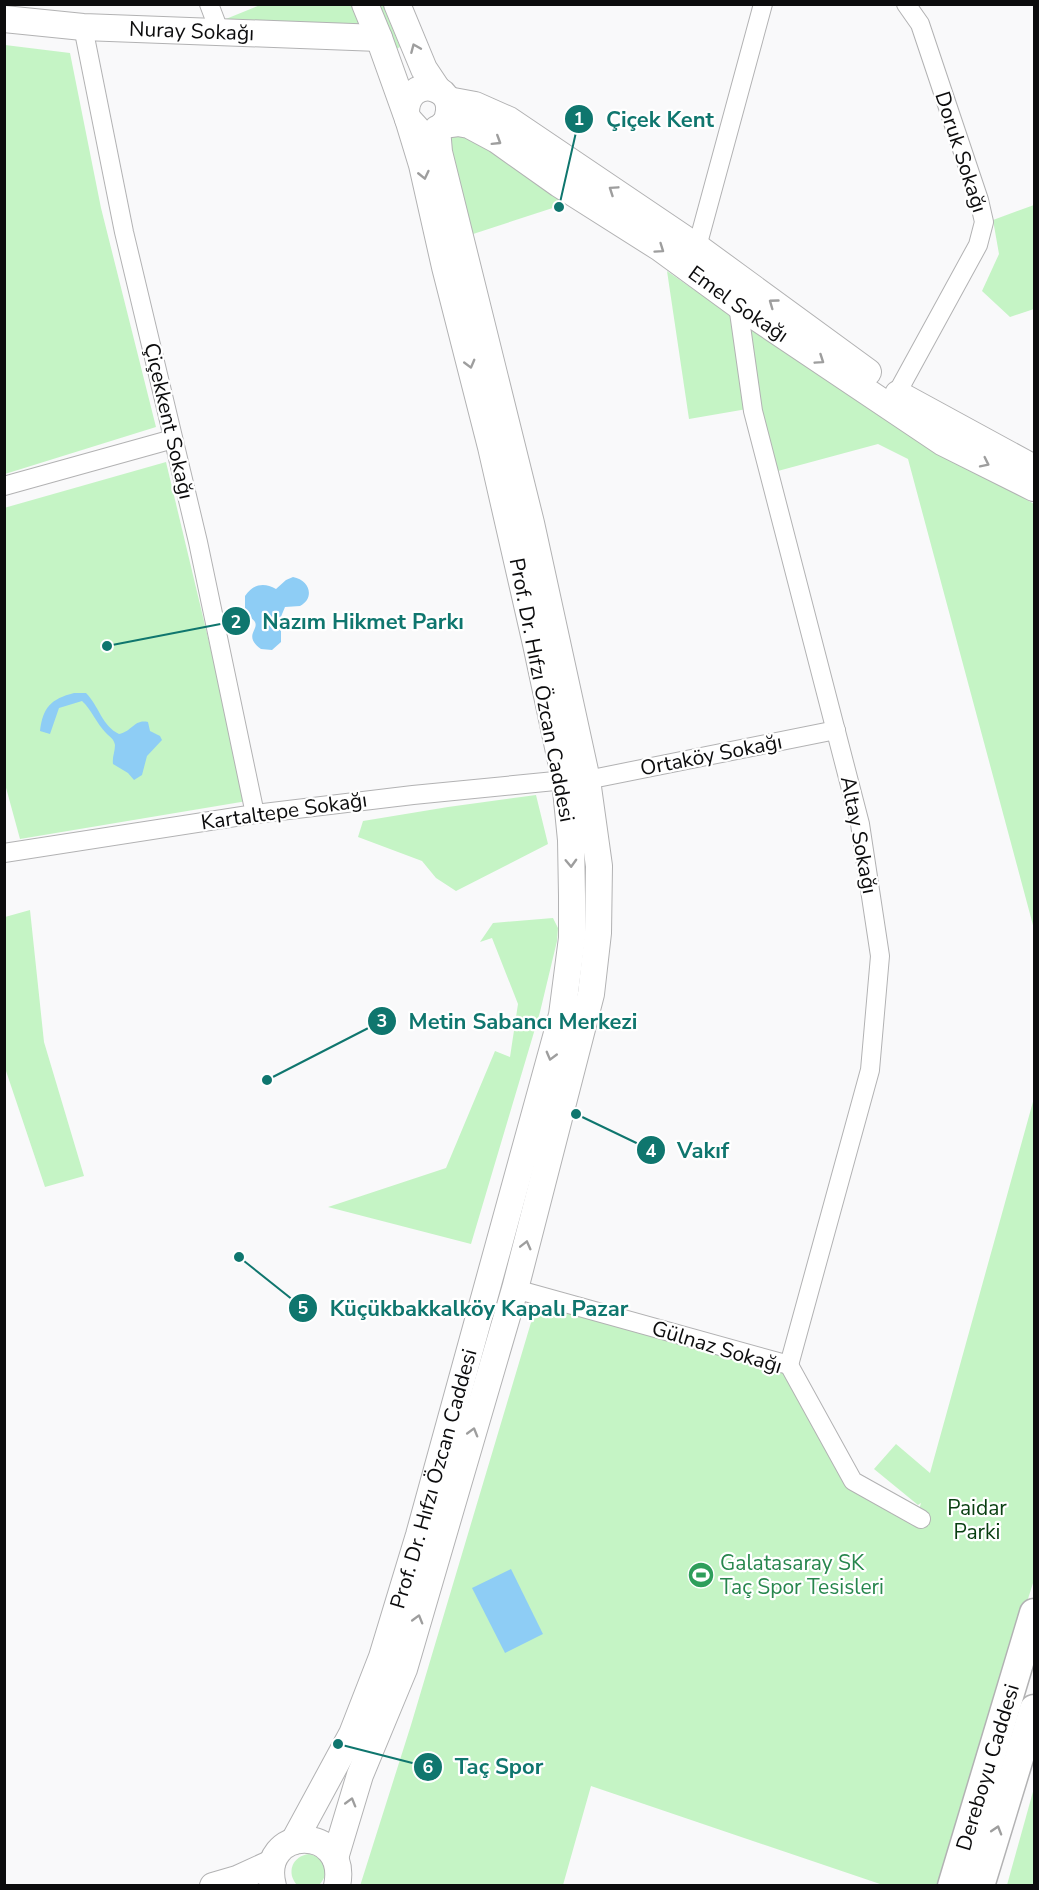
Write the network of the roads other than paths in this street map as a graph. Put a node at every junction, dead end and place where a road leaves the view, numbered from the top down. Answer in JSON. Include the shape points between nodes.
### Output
{"nodes":[{"id":1,"x":209,"y":4,"type":"edge"},
{"id":2,"x":365,"y":4,"type":"edge"},
{"id":3,"x":397,"y":4,"type":"edge"},
{"id":4,"x":763,"y":4,"type":"edge"},
{"id":5,"x":906,"y":4,"type":"edge"},
{"id":6,"x":4,"y":19,"type":"edge"},
{"id":7,"x":83,"y":27,"type":"junction"},
{"id":8,"x":220,"y":33,"type":"junction"},
{"id":9,"x":379,"y":38,"type":"junction"},
{"id":10,"x":443,"y":95,"type":"junction"},
{"id":11,"x":407,"y":116,"type":"junction"},
{"id":12,"x":440,"y":127,"type":"junction"},
{"id":13,"x":697,"y":247,"type":"junction"},
{"id":14,"x":738,"y":305,"type":"junction"},
{"id":15,"x":897,"y":393,"type":"junction"},
{"id":16,"x":173,"y":439,"type":"junction"},
{"id":17,"x":1035,"y":468,"type":"edge"},
{"id":18,"x":4,"y":486,"type":"edge"},
{"id":19,"x":1035,"y":488,"type":"edge"},
{"id":20,"x":836,"y":730,"type":"junction"},
{"id":21,"x":576,"y":780,"type":"junction"},
{"id":22,"x":255,"y":814,"type":"junction"},
{"id":23,"x":5,"y":851,"type":"edge"},
{"id":24,"x":491,"y":1280,"type":"junction"},
{"id":25,"x":515,"y":1289,"type":"junction"},
{"id":26,"x":789,"y":1365,"type":"junction"},
{"id":27,"x":921,"y":1518,"type":"dead end"},
{"id":28,"x":1035,"y":1613,"type":"edge"},
{"id":29,"x":1035,"y":1709,"type":"edge"},
{"id":30,"x":294,"y":1841,"type":"junction"},
{"id":31,"x":335,"y":1858,"type":"junction"},
{"id":32,"x":272,"y":1874,"type":"edge"},
{"id":33,"x":213,"y":1886,"type":"edge"},
{"id":34,"x":337,"y":1886,"type":"edge"},
{"id":35,"x":952,"y":1886,"type":"edge"},
{"id":36,"x":980,"y":1886,"type":"edge"}],
"edges":[{"from":1,"to":8,"type":"street"},
{"from":2,"to":9,"type":"street","name":"Prof. Dr. Hıfzı Özcan Caddesi"},
{"from":10,"to":3,"type":"street","one_way":true,"via":[[424,69]]},
{"from":4,"to":13,"type":"street"},
{"from":5,"to":15,"type":"street","name":"Doruk Sokağı","via":[[920,24],[984,222],[978,245]]},
{"from":6,"to":7,"type":"street","name":"Nuray Sokağı"},
{"from":7,"to":8,"type":"street","name":"Nuray Sokağı"},
{"from":7,"to":16,"type":"street","name":"Çiçekkent Sokağı","via":[[124,232]]},
{"from":8,"to":9,"type":"street","name":"Nuray Sokağı"},
{"from":9,"to":11,"type":"street","name":"Prof. Dr. Hıfzı Özcan Caddesi"},
{"from":10,"to":11,"type":"street","via":[[431,88],[417,90],[408,99]]},
{"from":10,"to":12,"type":"street","via":[[450,113]]},
{"from":13,"to":10,"type":"street","name":"Emel Sokağı","one_way":true,"via":[[509,120]]},
{"from":11,"to":12,"type":"street","via":[[417,129]]},
{"from":11,"to":21,"type":"street","name":"Prof. Dr. Hıfzı Özcan Caddesi","one_way":true,"via":[[491,447],[536,644]]},
{"from":12,"to":14,"type":"street","name":"Emel Sokağı","one_way":true,"via":[[469,125],[497,140]]},
{"from":12,"to":21,"type":"street","name":"Prof. Dr. Hıfzı Özcan Caddesi","via":[[439,152],[531,523]]},
{"from":15,"to":13,"type":"street","name":"Emel Sokağı","one_way":true},
{"from":14,"to":19,"type":"street","name":"Emel Sokağı","one_way":true,"via":[[942,442]]},
{"from":14,"to":20,"type":"street","name":"Altay Sokağı","via":[[753,411]]},
{"from":15,"to":17,"type":"street","name":"Emel Sokağı"},
{"from":16,"to":18,"type":"street"},
{"from":16,"to":22,"type":"street","name":"Çiçekkent Sokağı"},
{"from":20,"to":21,"type":"street","name":"Ortaköy Sokağı"},
{"from":20,"to":26,"type":"street","name":"Altay Sokağı","via":[[860,824],[880,956],[870,1070]]},
{"from":21,"to":22,"type":"street","name":"Kartaltepe Sokağı"},
{"from":21,"to":24,"type":"street","name":"Prof. Dr. Hıfzı Özcan Caddesi","one_way":true,"via":[[571,840],[572,938],[562,1015]]},
{"from":25,"to":21,"type":"street","name":"Prof. Dr. Hıfzı Özcan Caddesi","one_way":true,"via":[[591,994],[598,933],[599,866]]},
{"from":22,"to":23,"type":"street","name":"Kartaltepe Sokağı"},
{"from":24,"to":25,"type":"street"},
{"from":24,"to":30,"type":"street","name":"Prof. Dr. Hıfzı Özcan Caddesi","via":[[382,1657],[352,1734]]},
{"from":25,"to":26,"type":"street","name":"Gülnaz Sokağı"},
{"from":31,"to":25,"type":"street","name":"Prof. Dr. Hıfzı Özcan Caddesi","one_way":true,"via":[[360,1775],[404,1669]]},
{"from":26,"to":27,"type":"street","name":"Gülnaz Sokağı","via":[[853,1481]]},
{"from":28,"to":35,"type":"main road","name":"Dereboyu Caddesi"},
{"from":36,"to":29,"type":"main road","name":"Dereboyu Caddesi","one_way":true},
{"from":30,"to":31,"type":"street","via":[[314,1840]]},
{"from":30,"to":32,"type":"street","name":"Prof. Dr. Hıfzı Özcan Caddesi","via":[[278,1850]]},
{"from":31,"to":34,"type":"street","name":"Prof. Dr. Hıfzı Özcan Caddesi"},
{"from":32,"to":33,"type":"street"}]}
